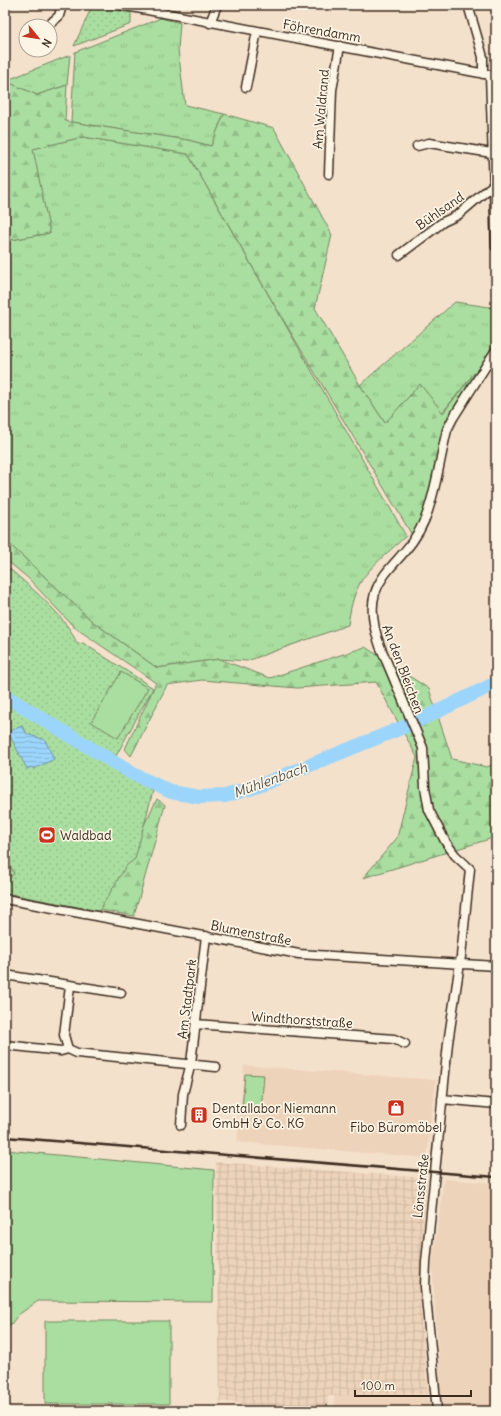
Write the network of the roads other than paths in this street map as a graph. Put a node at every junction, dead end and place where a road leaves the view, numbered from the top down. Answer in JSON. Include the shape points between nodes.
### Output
{"nodes":[{"id":1,"x":62,"y":5,"type":"edge"},
{"id":2,"x":121,"y":5,"type":"edge"},
{"id":3,"x":217,"y":5,"type":"edge"},
{"id":4,"x":468,"y":5,"type":"edge"},
{"id":5,"x":57,"y":18,"type":"edge"},
{"id":6,"x":210,"y":23,"type":"junction"},
{"id":7,"x":257,"y":31,"type":"junction"},
{"id":8,"x":340,"y":46,"type":"junction"},
{"id":9,"x":490,"y":75,"type":"edge"},
{"id":10,"x":246,"y":87,"type":"dead end"},
{"id":11,"x":417,"y":146,"type":"dead end"},
{"id":12,"x":492,"y":153,"type":"junction"},
{"id":13,"x":329,"y":174,"type":"dead end"},
{"id":14,"x":493,"y":185,"type":"junction"},
{"id":15,"x":496,"y":248,"type":"edge"},
{"id":16,"x":399,"y":255,"type":"dead end"},
{"id":17,"x":496,"y":350,"type":"edge"},
{"id":18,"x":470,"y":869,"type":"joint"},
{"id":19,"x":5,"y":899,"type":"edge"},
{"id":20,"x":206,"y":936,"type":"junction"},
{"id":21,"x":458,"y":964,"type":"junction"},
{"id":22,"x":496,"y":966,"type":"edge"},
{"id":23,"x":5,"y":975,"type":"edge"},
{"id":24,"x":70,"y":986,"type":"junction"},
{"id":25,"x":121,"y":993,"type":"dead end"},
{"id":26,"x":196,"y":1024,"type":"junction"},
{"id":27,"x":405,"y":1044,"type":"dead end"},
{"id":28,"x":5,"y":1045,"type":"edge"},
{"id":29,"x":68,"y":1049,"type":"junction"},
{"id":30,"x":191,"y":1064,"type":"junction"},
{"id":31,"x":216,"y":1067,"type":"dead end"},
{"id":32,"x":442,"y":1099,"type":"junction"},
{"id":33,"x":496,"y":1104,"type":"edge"},
{"id":34,"x":181,"y":1125,"type":"dead end"},
{"id":35,"x":437,"y":1411,"type":"edge"}],
"edges":[{"from":1,"to":5,"type":"street"},
{"from":2,"to":6,"type":"street","name":"Föhrendamm"},
{"from":3,"to":6,"type":"street"},
{"from":4,"to":9,"type":"street"},
{"from":6,"to":7,"type":"street","name":"Föhrendamm"},
{"from":7,"to":8,"type":"street","name":"Föhrendamm"},
{"from":7,"to":10,"type":"street"},
{"from":8,"to":9,"type":"street","name":"Föhrendamm"},
{"from":8,"to":13,"type":"street","name":"Am Waldrand","via":[[332,90]]},
{"from":9,"to":12,"type":"street"},
{"from":11,"to":12,"type":"street","via":[[429,143]]},
{"from":12,"to":14,"type":"street"},
{"from":14,"to":15,"type":"street"},
{"from":14,"to":16,"type":"street","name":"Bühlsand","via":[[458,215],[443,222]]},
{"from":17,"to":18,"type":"street","name":"An den Bleichen","via":[[447,430],[425,518],[420,529],[382,577],[375,595],[372,614],[374,629],[423,748],[429,810],[445,841]]},
{"from":18,"to":21,"type":"street","name":"Lönsstraße"},
{"from":19,"to":20,"type":"street","name":"Blumenstraße"},
{"from":20,"to":21,"type":"street","name":"Blumenstraße","via":[[298,954]]},
{"from":20,"to":26,"type":"street","name":"Am Stadtpark"},
{"from":21,"to":22,"type":"street","name":"Blumenstraße"},
{"from":21,"to":32,"type":"street","name":"Lönsstraße"},
{"from":23,"to":24,"type":"street"},
{"from":24,"to":25,"type":"street"},
{"from":24,"to":29,"type":"street","via":[[64,1035]]},
{"from":26,"to":27,"type":"street","name":"Windthorststraße","via":[[394,1039]]},
{"from":26,"to":30,"type":"street","name":"Am Stadtpark"},
{"from":28,"to":29,"type":"street","via":[[60,1051]]},
{"from":29,"to":30,"type":"street","via":[[78,1053]]},
{"from":30,"to":31,"type":"street"},
{"from":30,"to":34,"type":"street","name":"Am Stadtpark","via":[[183,1094]]},
{"from":32,"to":33,"type":"street"},
{"from":32,"to":35,"type":"street","name":"Lönsstraße","via":[[425,1287]]}]}
